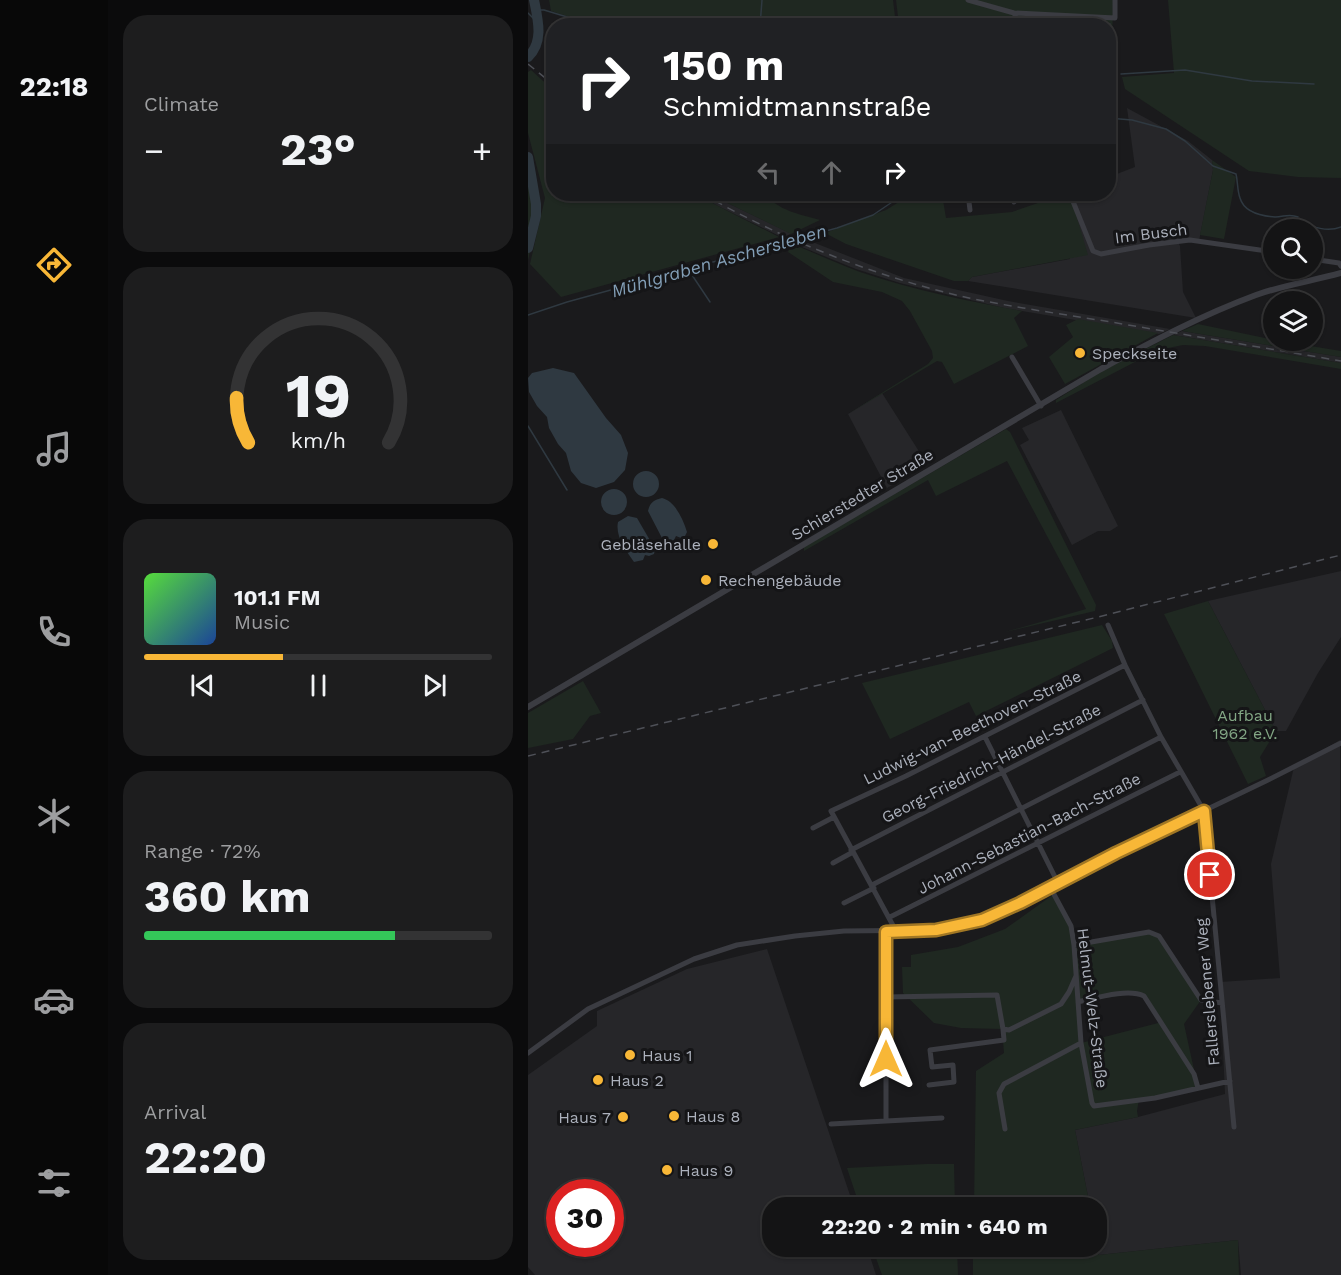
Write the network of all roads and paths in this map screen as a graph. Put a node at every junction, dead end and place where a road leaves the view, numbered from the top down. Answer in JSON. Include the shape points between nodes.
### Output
{"nodes":[{"id":1,"x":968,"y":0,"type":"edge"},
{"id":2,"x":1115,"y":0,"type":"edge"},
{"id":3,"x":1014,"y":13,"type":"junction"},
{"id":4,"x":1016,"y":18,"type":"edge"},
{"id":5,"x":969,"y":201,"type":"edge"},
{"id":6,"x":1073,"y":201,"type":"edge"},
{"id":7,"x":970,"y":210,"type":"dead end"},
{"id":8,"x":1263,"y":250,"type":"edge"},
{"id":9,"x":1323,"y":261,"type":"edge"},
{"id":10,"x":1341,"y":266,"type":"edge"},
{"id":11,"x":1341,"y":273,"type":"edge"},
{"id":12,"x":1012,"y":357,"type":"dead end"},
{"id":13,"x":1041,"y":406,"type":"junction"},
{"id":14,"x":1108,"y":625,"type":"dead end"},
{"id":15,"x":1125,"y":665,"type":"junction"},
{"id":16,"x":1143,"y":700,"type":"junction"},
{"id":17,"x":528,"y":706,"type":"edge"},
{"id":18,"x":1161,"y":736,"type":"junction"},
{"id":19,"x":985,"y":737,"type":"junction"},
{"id":20,"x":1341,"y":743,"type":"edge"},
{"id":21,"x":1180,"y":772,"type":"junction"},
{"id":22,"x":1003,"y":773,"type":"junction"},
{"id":23,"x":1020,"y":808,"type":"junction"},
{"id":24,"x":1204,"y":811,"type":"junction"},
{"id":25,"x":834,"y":818,"type":"junction"},
{"id":26,"x":813,"y":828,"type":"dead end"},
{"id":27,"x":1039,"y":843,"type":"junction"},
{"id":28,"x":852,"y":851,"type":"junction"},
{"id":29,"x":832,"y":863,"type":"dead end"},
{"id":30,"x":1058,"y":883,"type":"junction"},
{"id":31,"x":872,"y":886,"type":"junction"},
{"id":32,"x":1050,"y":887,"type":"junction"},
{"id":33,"x":844,"y":903,"type":"dead end"},
{"id":34,"x":890,"y":917,"type":"junction"},
{"id":35,"x":896,"y":931,"type":"junction"},
{"id":36,"x":886,"y":932,"type":"junction"},
{"id":37,"x":1074,"y":945,"type":"junction"},
{"id":38,"x":1076,"y":975,"type":"junction"},
{"id":39,"x":886,"y":997,"type":"junction"},
{"id":40,"x":1078,"y":1002,"type":"junction"},
{"id":41,"x":1222,"y":1003,"type":"junction"},
{"id":42,"x":1003,"y":1029,"type":"junction"},
{"id":43,"x":1081,"y":1043,"type":"junction"},
{"id":44,"x":528,"y":1053,"type":"edge"},
{"id":45,"x":1230,"y":1081,"type":"junction"},
{"id":46,"x":929,"y":1085,"type":"dead end"},
{"id":47,"x":1198,"y":1088,"type":"junction"},
{"id":48,"x":942,"y":1118,"type":"dead end"},
{"id":49,"x":886,"y":1121,"type":"junction"},
{"id":50,"x":831,"y":1124,"type":"dead end"},
{"id":51,"x":1234,"y":1127,"type":"dead end"},
{"id":52,"x":1005,"y":1129,"type":"dead end"}],
"edges":[{"from":1,"to":3,"type":"street"},
{"from":2,"to":3,"type":"street","via":[[1115,18]]},
{"from":3,"to":4,"type":"street"},
{"from":5,"to":7,"type":"street"},
{"from":6,"to":8,"type":"street","name":"Im Busch","via":[[1093,251],[1101,254],[1190,240]]},
{"from":9,"to":10,"type":"street"},
{"from":11,"to":13,"type":"street","name":"Schierstedter Straße","via":[[1292,284],[1225,308],[1101,369]]},
{"from":12,"to":13,"type":"street"},
{"from":13,"to":17,"type":"street","name":"Schierstedter Straße"},
{"from":14,"to":15,"type":"street","name":"Fallerslebener Weg"},
{"from":15,"to":16,"type":"street","name":"Fallerslebener Weg"},
{"from":15,"to":19,"type":"street","name":"Ludwig-van-Beethoven-Straße"},
{"from":16,"to":18,"type":"street","name":"Fallerslebener Weg"},
{"from":16,"to":22,"type":"street","name":"Georg-Friedrich-Händel-Straße"},
{"from":18,"to":21,"type":"street","name":"Fallerslebener Weg"},
{"from":18,"to":23,"type":"street"},
{"from":19,"to":22,"type":"street"},
{"from":19,"to":25,"type":"street","name":"Ludwig-van-Beethoven-Straße","via":[[831,811]]},
{"from":20,"to":24,"type":"street"},
{"from":21,"to":24,"type":"street","name":"Fallerslebener Weg"},
{"from":21,"to":27,"type":"street","name":"Johann-Sebastian-Bach-Straße"},
{"from":22,"to":23,"type":"street"},
{"from":22,"to":28,"type":"street","name":"Georg-Friedrich-Händel-Straße"},
{"from":23,"to":27,"type":"street"},
{"from":23,"to":31,"type":"street"},
{"from":24,"to":30,"type":"street"},
{"from":24,"to":41,"type":"street","name":"Fallerslebener Weg"},
{"from":25,"to":26,"type":"street"},
{"from":25,"to":28,"type":"street"},
{"from":27,"to":30,"type":"street"},
{"from":27,"to":34,"type":"street","name":"Johann-Sebastian-Bach-Straße"},
{"from":28,"to":29,"type":"street","name":"Georg-Friedrich-Händel-Straße"},
{"from":28,"to":31,"type":"street"},
{"from":30,"to":32,"type":"street"},
{"from":31,"to":33,"type":"street"},
{"from":31,"to":34,"type":"street"},
{"from":32,"to":35,"type":"street","via":[[982,920],[936,930]]},
{"from":32,"to":37,"type":"street","name":"Helmut-Welz-Straße","via":[[1071,926]]},
{"from":34,"to":35,"type":"street"},
{"from":35,"to":36,"type":"street"},
{"from":36,"to":39,"type":"street"},
{"from":36,"to":44,"type":"street","via":[[795,936],[737,945],[694,959],[588,1009]]},
{"from":37,"to":38,"type":"street","name":"Helmut-Welz-Straße"},
{"from":37,"to":41,"type":"street","via":[[1149,932],[1159,936],[1201,1000]]},
{"from":38,"to":40,"type":"street","name":"Helmut-Welz-Straße"},
{"from":38,"to":42,"type":"street","via":[[1061,1004],[1009,1030]]},
{"from":39,"to":42,"type":"street","via":[[998,995]]},
{"from":39,"to":49,"type":"street"},
{"from":40,"to":43,"type":"street","name":"Helmut-Welz-Straße"},
{"from":40,"to":47,"type":"street","via":[[1129,993],[1144,996],[1194,1074]]},
{"from":41,"to":45,"type":"street","name":"Fallerslebener Weg"},
{"from":42,"to":46,"type":"street","via":[[1004,1040],[930,1050],[932,1067],[953,1065],[954,1082]]},
{"from":43,"to":47,"type":"street","name":"Helmut-Welz-Straße","via":[[1092,1103],[1099,1107]]},
{"from":43,"to":52,"type":"street","via":[[1004,1084],[999,1093]]},
{"from":45,"to":47,"type":"street","name":"Helmut-Welz-Straße"},
{"from":45,"to":51,"type":"street","name":"Fallerslebener Weg"},
{"from":48,"to":49,"type":"street"},
{"from":49,"to":50,"type":"street"}]}
